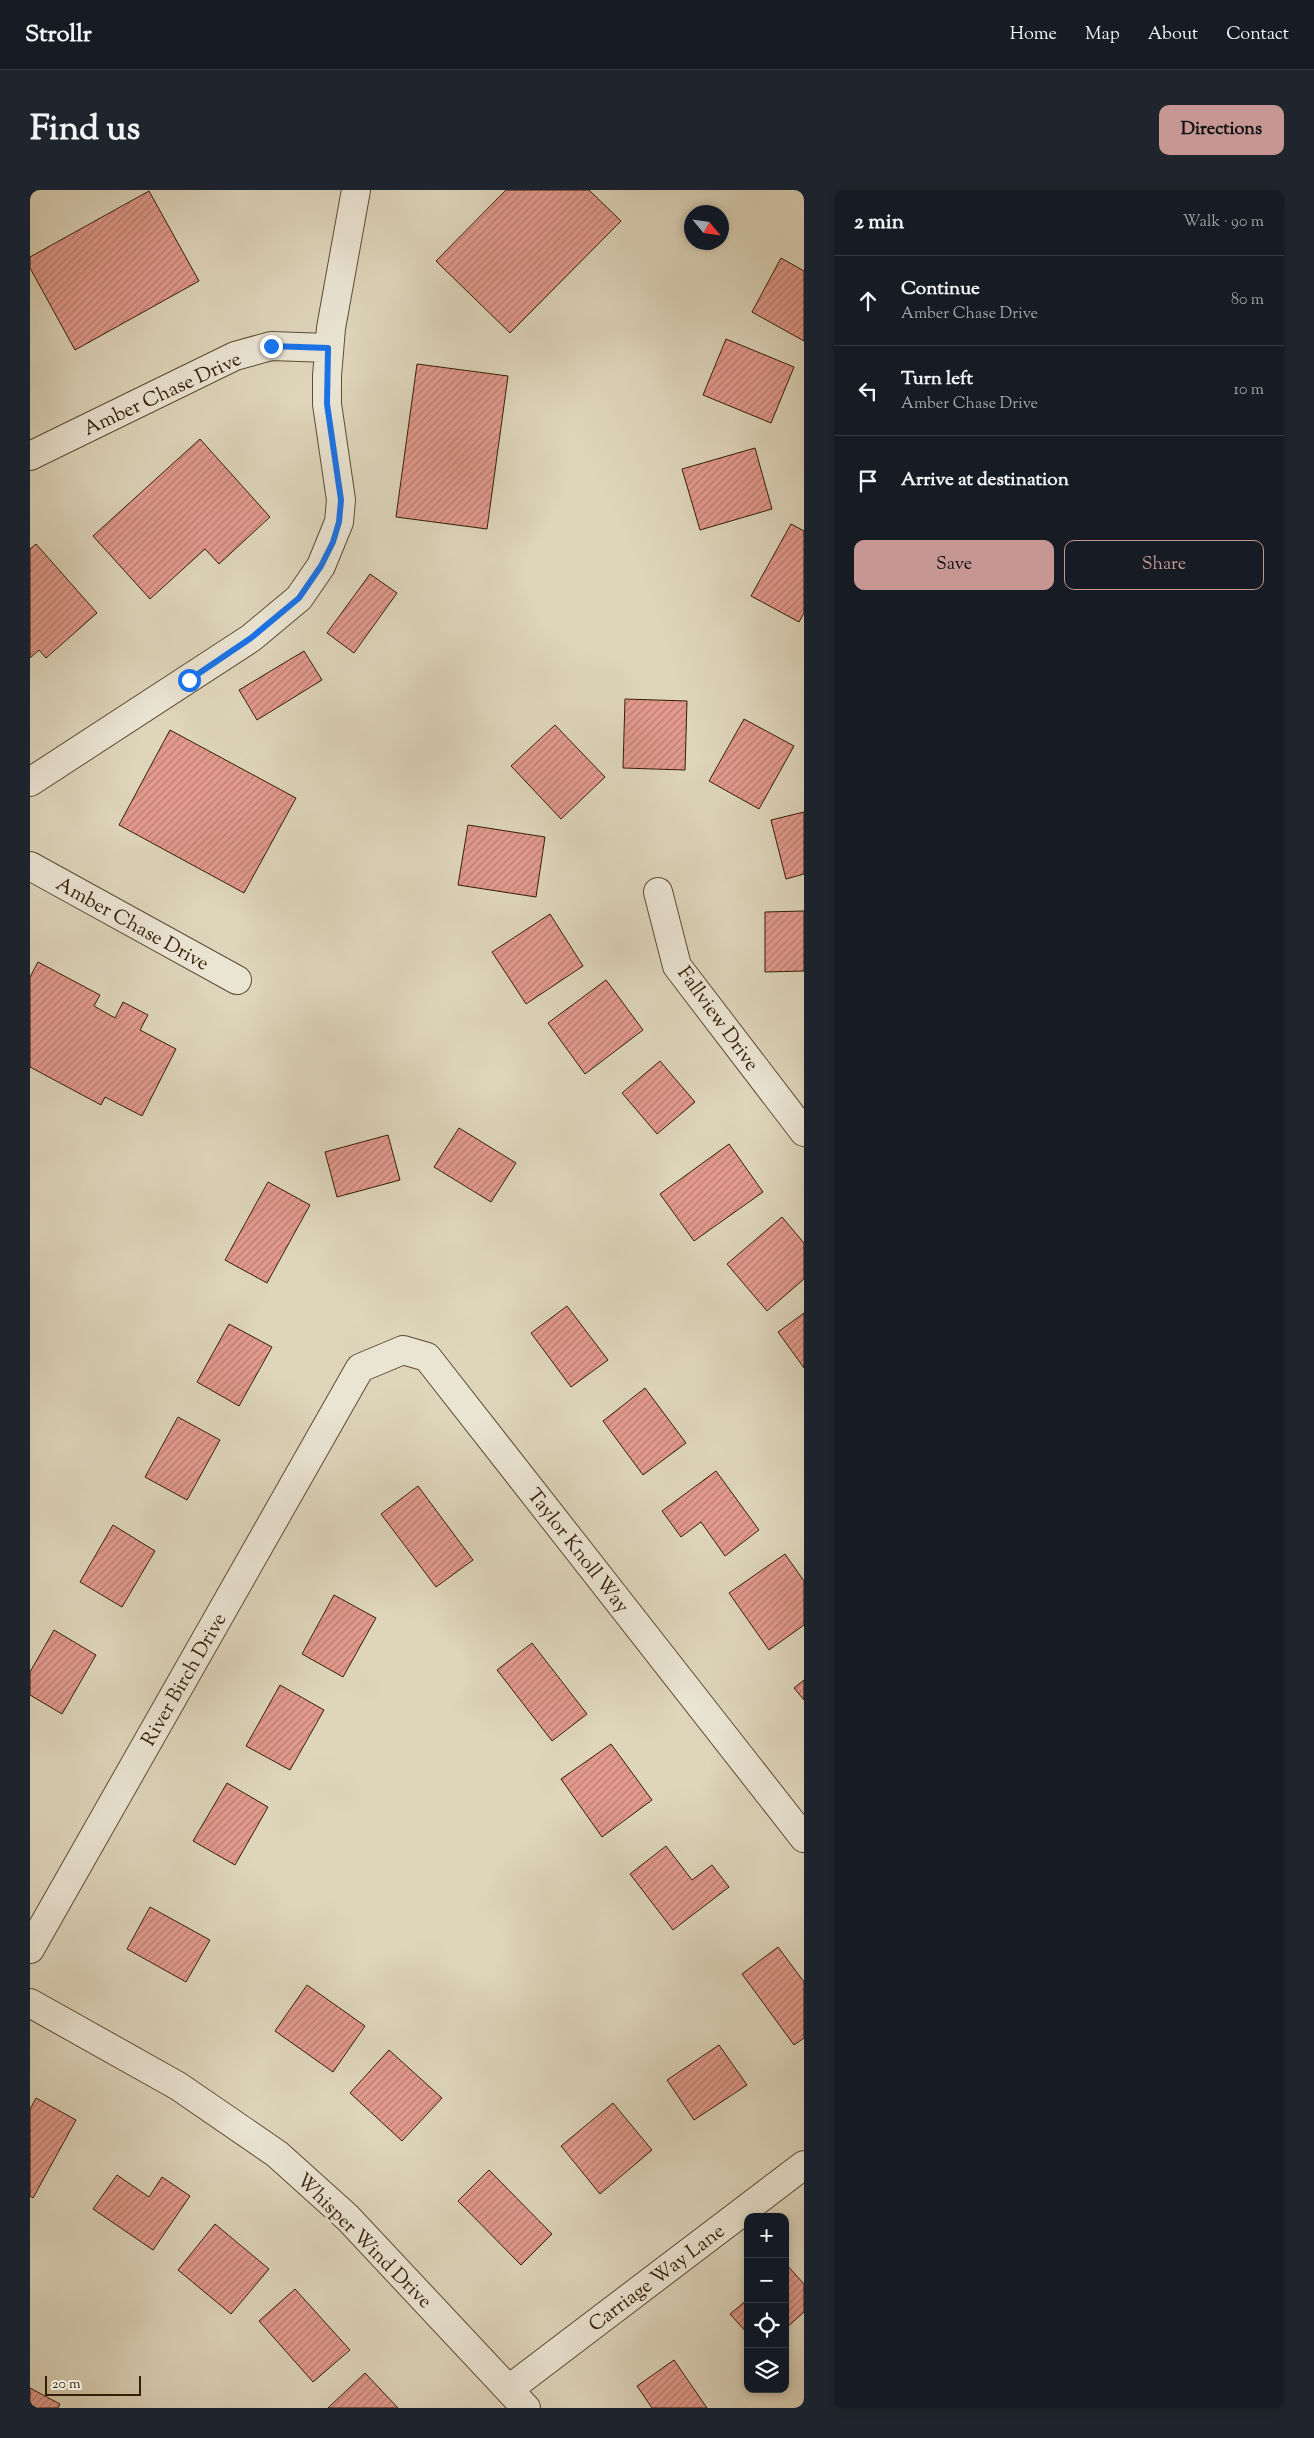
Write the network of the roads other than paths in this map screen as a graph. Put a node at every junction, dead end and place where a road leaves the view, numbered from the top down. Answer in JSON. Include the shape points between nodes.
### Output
{"nodes":[{"id":1,"x":356,"y":190,"type":"edge"},
{"id":2,"x":328,"y":348,"type":"junction"},
{"id":3,"x":30,"y":456,"type":"edge"},
{"id":4,"x":30,"y":782,"type":"edge"},
{"id":5,"x":30,"y":866,"type":"edge"},
{"id":6,"x":658,"y":892,"type":"dead end"},
{"id":7,"x":237,"y":980,"type":"dead end"},
{"id":8,"x":804,"y":1132,"type":"edge"},
{"id":9,"x":336,"y":1409,"type":"joint"},
{"id":10,"x":804,"y":1838,"type":"edge"},
{"id":11,"x":30,"y":1949,"type":"edge"},
{"id":12,"x":30,"y":2003,"type":"edge"},
{"id":13,"x":804,"y":2165,"type":"edge"},
{"id":14,"x":518,"y":2399,"type":"edge"}],
"edges":[{"from":1,"to":2,"type":"street"},
{"from":2,"to":3,"type":"street","name":"Amber Chase Drive","via":[[271,346],[235,356]]},
{"from":2,"to":4,"type":"street","via":[[327,404],[341,500],[333,542],[311,583],[299,598],[251,638]]},
{"from":5,"to":7,"type":"street","name":"Amber Chase Drive"},
{"from":6,"to":8,"type":"street","name":"Fallview Drive","via":[[677,966]]},
{"from":9,"to":10,"type":"street","name":"Taylor Knoll Way","via":[[360,1368],[403,1350],[427,1357]]},
{"from":9,"to":11,"type":"street","name":"River Birch Drive"},
{"from":12,"to":14,"type":"street","name":"Whisper Wind Drive","via":[[178,2086],[277,2154],[348,2218]]},
{"from":13,"to":14,"type":"street","name":"Carriage Way Lane"}]}
